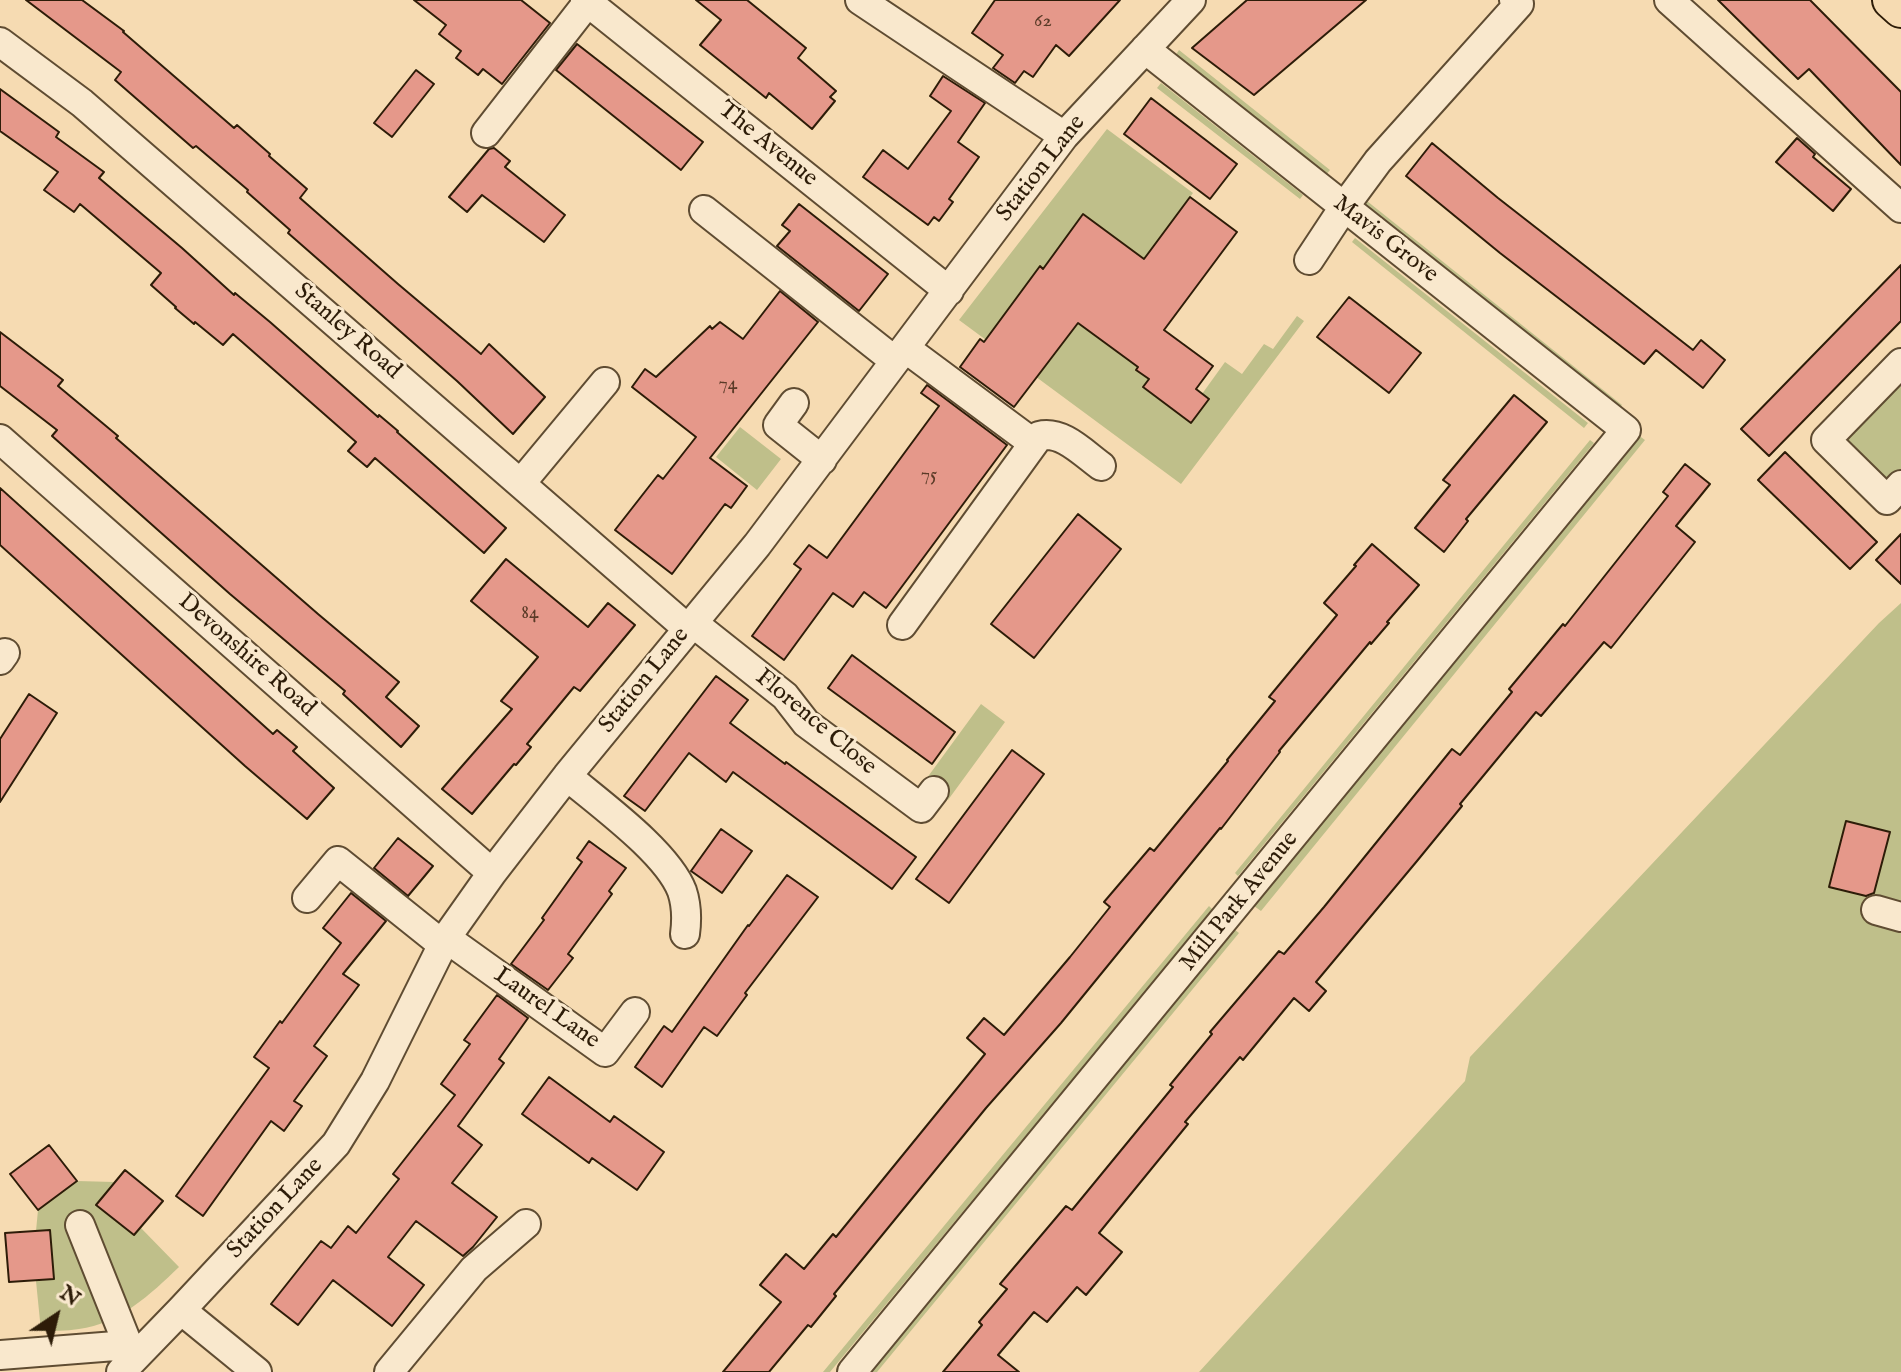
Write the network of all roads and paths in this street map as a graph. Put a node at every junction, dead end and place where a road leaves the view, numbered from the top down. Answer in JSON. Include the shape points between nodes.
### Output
{"nodes":[{"id":1,"x":860,"y":0,"type":"edge"},
{"id":2,"x":1191,"y":0,"type":"edge"},
{"id":3,"x":1514,"y":0,"type":"edge"},
{"id":4,"x":1669,"y":0,"type":"edge"},
{"id":5,"x":1891,"y":0,"type":"edge"},
{"id":6,"x":587,"y":1,"type":"edge"},
{"id":7,"x":1901,"y":9,"type":"edge"},
{"id":8,"x":0,"y":42,"type":"edge"},
{"id":9,"x":1145,"y":49,"type":"junction"},
{"id":10,"x":486,"y":133,"type":"dead end"},
{"id":11,"x":1064,"y":136,"type":"junction"},
{"id":12,"x":1344,"y":207,"type":"junction"},
{"id":13,"x":1901,"y":208,"type":"edge"},
{"id":14,"x":704,"y":210,"type":"dead end"},
{"id":15,"x":1309,"y":260,"type":"dead end"},
{"id":16,"x":949,"y":291,"type":"junction"},
{"id":17,"x":900,"y":354,"type":"junction"},
{"id":18,"x":1901,"y":363,"type":"edge"},
{"id":19,"x":605,"y":382,"type":"dead end"},
{"id":20,"x":794,"y":403,"type":"dead end"},
{"id":21,"x":1626,"y":430,"type":"joint"},
{"id":22,"x":0,"y":439,"type":"edge"},
{"id":23,"x":1033,"y":443,"type":"junction"},
{"id":24,"x":822,"y":460,"type":"junction"},
{"id":25,"x":1101,"y":466,"type":"dead end"},
{"id":26,"x":521,"y":483,"type":"junction"},
{"id":27,"x":1901,"y":485,"type":"edge"},
{"id":28,"x":902,"y":625,"type":"dead end"},
{"id":29,"x":690,"y":626,"type":"junction"},
{"id":30,"x":567,"y":776,"type":"junction"},
{"id":31,"x":934,"y":791,"type":"dead end"},
{"id":32,"x":492,"y":873,"type":"junction"},
{"id":33,"x":307,"y":898,"type":"dead end"},
{"id":34,"x":685,"y":934,"type":"dead end"},
{"id":35,"x":445,"y":942,"type":"junction"},
{"id":36,"x":635,"y":1012,"type":"dead end"},
{"id":37,"x":526,"y":1224,"type":"dead end"},
{"id":38,"x":80,"y":1225,"type":"dead end"},
{"id":39,"x":181,"y":1310,"type":"junction"},
{"id":40,"x":0,"y":1355,"type":"edge"},
{"id":41,"x":131,"y":1355,"type":"edge"},
{"id":42,"x":257,"y":1372,"type":"edge"},
{"id":43,"x":389,"y":1372,"type":"edge"},
{"id":44,"x":852,"y":1372,"type":"edge"}],
"edges":[{"from":1,"to":11,"type":"street"},
{"from":2,"to":9,"type":"street","name":"Station Lane"},
{"from":3,"to":12,"type":"street","via":[[1519,4],[1378,161]]},
{"from":4,"to":13,"type":"street"},
{"from":5,"to":7,"type":"main road"},
{"from":6,"to":10,"type":"street"},
{"from":6,"to":16,"type":"street","name":"The Avenue"},
{"from":8,"to":26,"type":"street","name":"Stanley Road","via":[[82,103]]},
{"from":9,"to":11,"type":"street","name":"Station Lane"},
{"from":9,"to":12,"type":"street","name":"Mavis Grove"},
{"from":11,"to":16,"type":"street","name":"Station Lane"},
{"from":12,"to":15,"type":"street"},
{"from":12,"to":21,"type":"street","name":"Mavis Grove"},
{"from":14,"to":17,"type":"street"},
{"from":16,"to":17,"type":"street","name":"Station Lane"},
{"from":17,"to":23,"type":"street"},
{"from":17,"to":24,"type":"street","name":"Station Lane"},
{"from":18,"to":27,"type":"street","via":[[1826,440],[1887,500]]},
{"from":19,"to":26,"type":"street"},
{"from":20,"to":24,"type":"street","via":[[778,425]]},
{"from":21,"to":44,"type":"street","name":"Mill Park Avenue"},
{"from":22,"to":32,"type":"street","name":"Devonshire Road"},
{"from":23,"to":25,"type":"street","via":[[1048,434],[1061,437]]},
{"from":23,"to":28,"type":"street"},
{"from":24,"to":29,"type":"street","name":"Station Lane"},
{"from":26,"to":29,"type":"street","name":"Stanley Road"},
{"from":29,"to":30,"type":"street","name":"Station Lane"},
{"from":29,"to":31,"type":"street","name":"Florence Close","via":[[785,696],[806,723],[921,808]]},
{"from":30,"to":32,"type":"street","name":"Station Lane"},
{"from":30,"to":34,"type":"street","via":[[655,851],[672,873],[687,912]]},
{"from":32,"to":35,"type":"street","name":"Station Lane"},
{"from":33,"to":35,"type":"street","via":[[338,861]]},
{"from":35,"to":36,"type":"street","name":"Laurel Lane","via":[[605,1052]]},
{"from":35,"to":39,"type":"street","name":"Station Lane","via":[[375,1081],[336,1144]]},
{"from":37,"to":43,"type":"street","via":[[474,1269]]},
{"from":38,"to":41,"type":"street"},
{"from":39,"to":41,"type":"street","name":"Station Lane"},
{"from":39,"to":42,"type":"street"},
{"from":40,"to":41,"type":"street"}]}
